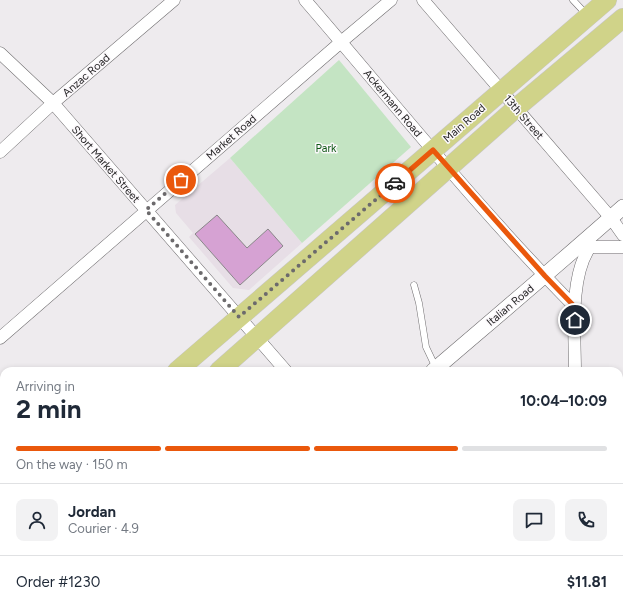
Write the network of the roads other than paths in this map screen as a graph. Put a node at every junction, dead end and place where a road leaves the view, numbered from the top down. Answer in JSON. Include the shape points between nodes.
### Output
{"nodes":[{"id":1,"x":174,"y":0,"type":"edge"},
{"id":2,"x":305,"y":0,"type":"edge"},
{"id":3,"x":390,"y":0,"type":"edge"},
{"id":4,"x":423,"y":0,"type":"edge"},
{"id":5,"x":573,"y":0,"type":"edge"},
{"id":6,"x":607,"y":0,"type":"edge"},
{"id":7,"x":588,"y":16,"type":"junction"},
{"id":8,"x":623,"y":18,"type":"edge"},
{"id":9,"x":341,"y":42,"type":"junction"},
{"id":10,"x":0,"y":53,"type":"edge"},
{"id":11,"x":501,"y":91,"type":"junction"},
{"id":12,"x":53,"y":103,"type":"junction"},
{"id":13,"x":516,"y":108,"type":"junction"},
{"id":14,"x":433,"y":150,"type":"junction"},
{"id":15,"x":0,"y":152,"type":"edge"},
{"id":16,"x":449,"y":168,"type":"junction"},
{"id":17,"x":623,"y":207,"type":"edge"},
{"id":18,"x":146,"y":210,"type":"junction"},
{"id":19,"x":611,"y":218,"type":"junction"},
{"id":20,"x":623,"y":235,"type":"edge"},
{"id":21,"x":583,"y":247,"type":"junction"},
{"id":22,"x":623,"y":247,"type":"edge"},
{"id":23,"x":545,"y":276,"type":"junction"},
{"id":24,"x":414,"y":285,"type":"dead end"},
{"id":25,"x":575,"y":307,"type":"junction"},
{"id":26,"x":239,"y":317,"type":"junction"},
{"id":27,"x":0,"y":338,"type":"edge"},
{"id":28,"x":257,"y":338,"type":"junction"},
{"id":29,"x":182,"y":367,"type":"edge"},
{"id":30,"x":224,"y":367,"type":"edge"},
{"id":31,"x":282,"y":367,"type":"edge"},
{"id":32,"x":434,"y":367,"type":"edge"},
{"id":33,"x":439,"y":367,"type":"edge"},
{"id":34,"x":575,"y":367,"type":"edge"}],
"edges":[{"from":1,"to":12,"type":"street","name":"Anzac Road"},
{"from":2,"to":9,"type":"street","name":"Ackermann Road"},
{"from":3,"to":9,"type":"street","name":"Market Road"},
{"from":4,"to":11,"type":"street","name":"13th Street"},
{"from":5,"to":7,"type":"lane"},
{"from":6,"to":7,"type":"main road","name":"Main Road"},
{"from":7,"to":11,"type":"main road","name":"Main Road"},
{"from":8,"to":13,"type":"main road"},
{"from":9,"to":14,"type":"street","name":"Ackermann Road"},
{"from":9,"to":18,"type":"street","name":"Market Road"},
{"from":10,"to":12,"type":"street","name":"Short Market Street"},
{"from":11,"to":13,"type":"street","name":"13th Street"},
{"from":11,"to":14,"type":"main road","name":"Main Road"},
{"from":12,"to":15,"type":"street","name":"Anzac Road"},
{"from":12,"to":18,"type":"street","name":"Short Market Street"},
{"from":13,"to":16,"type":"main road"},
{"from":13,"to":19,"type":"street","name":"13th Street"},
{"from":14,"to":16,"type":"street","name":"Ackermann Road"},
{"from":14,"to":26,"type":"main road","name":"Main Road"},
{"from":16,"to":23,"type":"street","name":"Ackermann Road"},
{"from":16,"to":28,"type":"main road"},
{"from":17,"to":19,"type":"street","name":"Italian Road"},
{"from":18,"to":26,"type":"street","name":"Short Market Street"},
{"from":18,"to":27,"type":"street","name":"Market Road"},
{"from":19,"to":20,"type":"street","name":"13th Street"},
{"from":19,"to":21,"type":"street","name":"Italian Road"},
{"from":21,"to":22,"type":"street"},
{"from":21,"to":23,"type":"street","name":"Italian Road"},
{"from":21,"to":25,"type":"street","via":[[584,256],[580,264]]},
{"from":23,"to":25,"type":"street","name":"Ackermann Road"},
{"from":23,"to":33,"type":"street","name":"Italian Road"},
{"from":24,"to":32,"type":"lane","via":[[426,347]]},
{"from":25,"to":34,"type":"street"},
{"from":26,"to":28,"type":"street","name":"Short Market Street"},
{"from":26,"to":29,"type":"main road","name":"Main Road"},
{"from":28,"to":30,"type":"main road"},
{"from":28,"to":31,"type":"street","name":"Short Market Street"}]}
